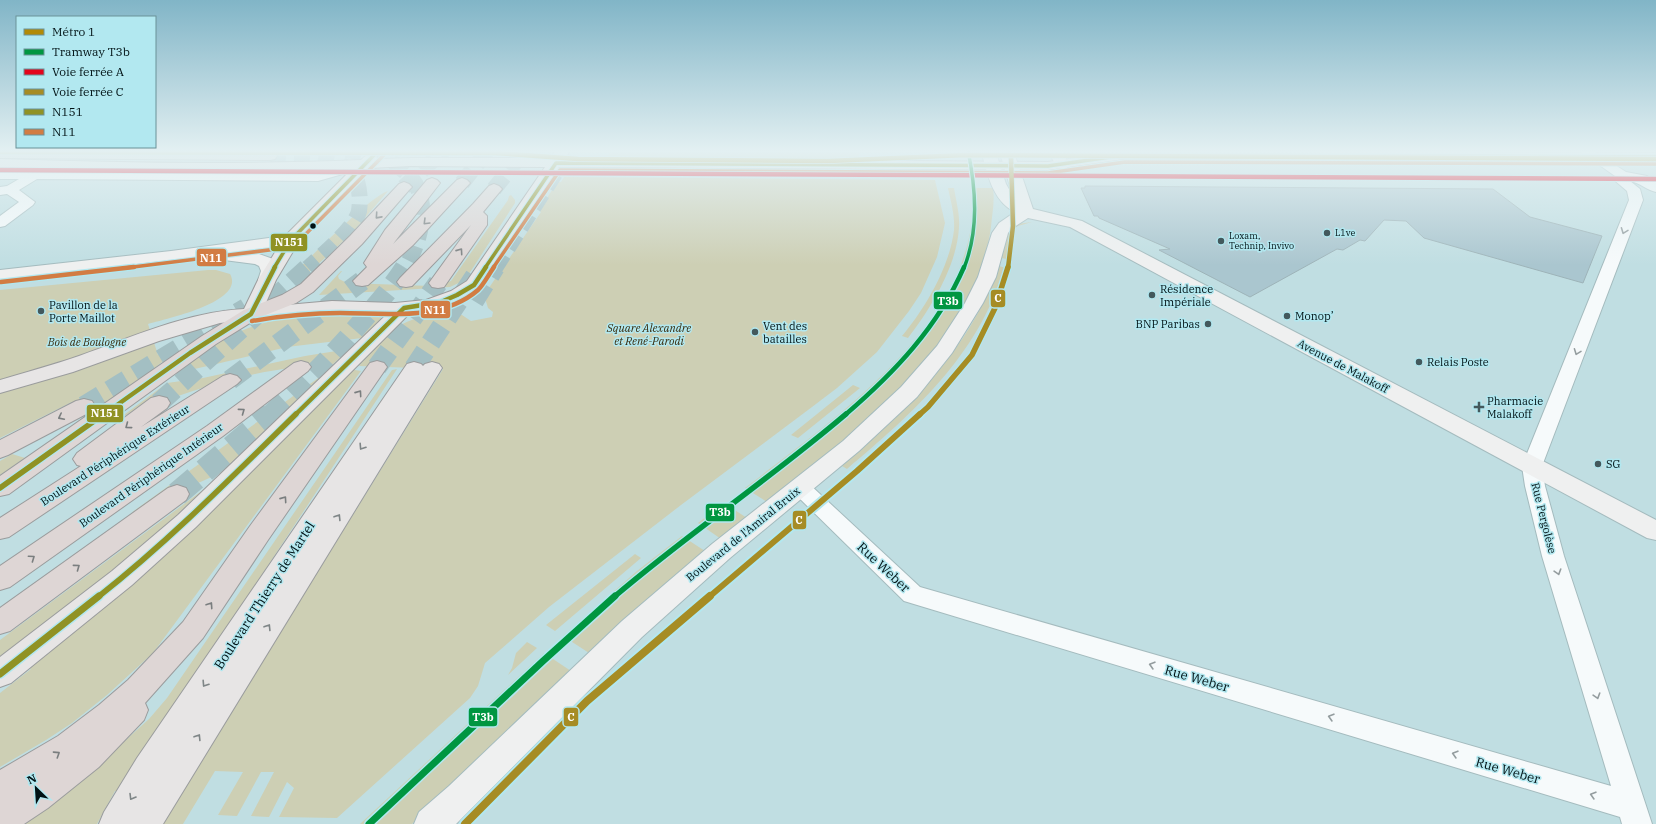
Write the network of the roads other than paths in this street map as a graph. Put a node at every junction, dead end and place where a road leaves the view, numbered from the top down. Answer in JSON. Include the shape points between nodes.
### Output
{"nodes":[{"id":1,"x":341,"y":188,"type":"edge"},
{"id":2,"x":403,"y":188,"type":"tunnel mouth"},
{"id":3,"x":428,"y":188,"type":"tunnel mouth"},
{"id":4,"x":457,"y":188,"type":"tunnel mouth"},
{"id":5,"x":538,"y":188,"type":"edge"},
{"id":6,"x":1018,"y":188,"type":"edge"},
{"id":7,"x":1630,"y":188,"type":"edge"},
{"id":8,"x":1654,"y":188,"type":"edge"},
{"id":9,"x":494,"y":189,"type":"tunnel mouth"},
{"id":10,"x":5,"y":190,"type":"edge"},
{"id":11,"x":1000,"y":190,"type":"joint"},
{"id":12,"x":1634,"y":192,"type":"junction"},
{"id":13,"x":1656,"y":198,"type":"edge"},
{"id":14,"x":479,"y":207,"type":"junction"},
{"id":15,"x":1026,"y":212,"type":"junction"},
{"id":16,"x":0,"y":223,"type":"edge"},
{"id":17,"x":291,"y":240,"type":"junction"},
{"id":18,"x":994,"y":250,"type":"junction"},
{"id":19,"x":171,"y":256,"type":"junction"},
{"id":20,"x":0,"y":275,"type":"edge"},
{"id":21,"x":267,"y":280,"type":"junction"},
{"id":22,"x":406,"y":282,"type":"tunnel mouth"},
{"id":23,"x":438,"y":283,"type":"tunnel mouth"},
{"id":24,"x":404,"y":308,"type":"junction"},
{"id":25,"x":251,"y":314,"type":"junction"},
{"id":26,"x":377,"y":367,"type":"tunnel mouth"},
{"id":27,"x":302,"y":368,"type":"dead end"},
{"id":28,"x":230,"y":380,"type":"tunnel mouth"},
{"id":29,"x":0,"y":387,"type":"edge"},
{"id":30,"x":159,"y":402,"type":"tunnel mouth"},
{"id":31,"x":84,"y":406,"type":"tunnel mouth"},
{"id":32,"x":38,"y":429,"type":"junction"},
{"id":33,"x":0,"y":446,"type":"edge"},
{"id":34,"x":0,"y":450,"type":"edge"},
{"id":35,"x":1532,"y":466,"type":"junction"},
{"id":36,"x":800,"y":487,"type":"junction"},
{"id":37,"x":0,"y":488,"type":"edge"},
{"id":38,"x":177,"y":494,"type":"tunnel mouth"},
{"id":39,"x":0,"y":523,"type":"edge"},
{"id":40,"x":0,"y":530,"type":"edge"},
{"id":41,"x":1656,"y":531,"type":"edge"},
{"id":42,"x":0,"y":580,"type":"edge"},
{"id":43,"x":0,"y":623,"type":"edge"},
{"id":44,"x":193,"y":630,"type":"junction"},
{"id":45,"x":8,"y":668,"type":"edge"},
{"id":46,"x":0,"y":788,"type":"edge"},
{"id":47,"x":461,"y":797,"type":"junction"},
{"id":48,"x":1634,"y":815,"type":"edge"},
{"id":49,"x":0,"y":820,"type":"edge"},
{"id":50,"x":116,"y":824,"type":"edge"},
{"id":51,"x":144,"y":824,"type":"edge"},
{"id":52,"x":431,"y":824,"type":"edge"},
{"id":53,"x":438,"y":824,"type":"edge"}],
"edges":[{"from":1,"to":17,"type":"main road"},
{"from":2,"to":25,"type":"highway","one_way":true,"via":[[356,240],[307,288],[289,299]]},
{"from":4,"to":3,"type":"highway","one_way":true,"via":[[407,241],[362,281],[391,234]]},
{"from":5,"to":24,"type":"main road","via":[[474,285],[461,295],[442,303],[427,307]]},
{"from":6,"to":15,"type":"street"},
{"from":7,"to":12,"type":"street"},
{"from":8,"to":12,"type":"street"},
{"from":9,"to":14,"type":"highway"},
{"from":10,"to":16,"type":"street","via":[[28,202]]},
{"from":11,"to":15,"type":"street","name":"Boulevard de l'Amiral Bruix","via":[[1009,201]]},
{"from":11,"to":18,"type":"street","name":"Boulevard de l'Amiral Bruix"},
{"from":12,"to":13,"type":"street"},
{"from":12,"to":35,"type":"street","name":"Rue Pergolèse","one_way":true,"via":[[1636,200]]},
{"from":14,"to":22,"type":"highway"},
{"from":23,"to":14,"type":"highway","one_way":true,"via":[[479,225]]},
{"from":15,"to":18,"type":"street","name":"Boulevard de l'Amiral Bruix","via":[[1005,226]]},
{"from":15,"to":35,"type":"street","name":"Avenue de Malakoff","via":[[1066,220],[1078,226]]},
{"from":17,"to":19,"type":"street"},
{"from":17,"to":21,"type":"main road"},
{"from":18,"to":36,"type":"street","name":"Boulevard de l'Amiral Bruix","via":[[986,277],[964,322],[936,360],[909,392],[872,428]]},
{"from":19,"to":20,"type":"street"},
{"from":19,"to":21,"type":"street","via":[[259,259],[267,263],[270,271]]},
{"from":21,"to":25,"type":"main road"},
{"from":24,"to":25,"type":"main road","via":[[315,307]]},
{"from":24,"to":45,"type":"main road","via":[[187,521],[122,578]]},
{"from":25,"to":29,"type":"main road","via":[[221,317],[129,344]]},
{"from":25,"to":37,"type":"highway","via":[[190,353]]},
{"from":44,"to":26,"type":"highway","one_way":true},
{"from":42,"to":27,"type":"highway","name":"Boulevard Périphérique Intérieur","one_way":true},
{"from":28,"to":40,"type":"highway","name":"Boulevard Périphérique Extérieur"},
{"from":30,"to":39,"type":"highway","one_way":true},
{"from":31,"to":32,"type":"highway","one_way":true},
{"from":32,"to":33,"type":"highway"},
{"from":32,"to":34,"type":"highway"},
{"from":35,"to":41,"type":"street","name":"Avenue de Malakoff"},
{"from":35,"to":48,"type":"street","name":"Rue Pergolèse","one_way":true,"via":[[1534,486],[1553,556]]},
{"from":36,"to":47,"type":"street","name":"Boulevard de l'Amiral Bruix","via":[[716,555],[632,629]]},
{"from":48,"to":36,"type":"street","name":"Rue Weber","one_way":true,"via":[[912,594]]},
{"from":43,"to":38,"type":"highway","one_way":true},
{"from":46,"to":44,"type":"highway","one_way":true,"via":[[69,746],[110,715],[139,690]]},
{"from":44,"to":49,"type":"highway","via":[[154,686],[107,739],[62,778]]},
{"from":47,"to":52,"type":"street","name":"Boulevard de l'Amiral Bruix"},
{"from":47,"to":53,"type":"street","name":"Boulevard de l'Amiral Bruix"},
{"from":51,"to":50,"type":"main road","name":"Boulevard Thierry de Martel","one_way":true,"via":[[423,368],[149,769]]}]}
